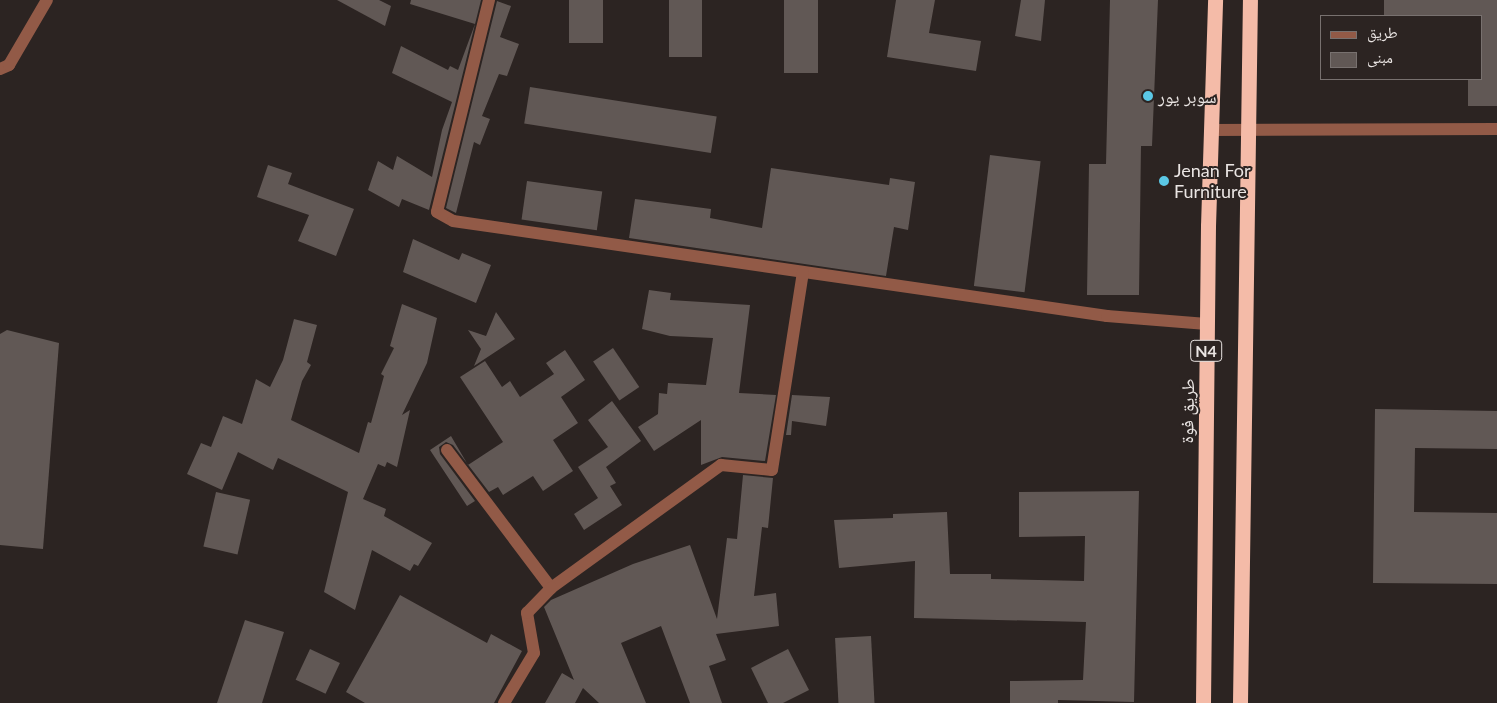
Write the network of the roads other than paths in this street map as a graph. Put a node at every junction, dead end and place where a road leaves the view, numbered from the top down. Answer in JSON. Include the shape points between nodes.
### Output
{"nodes":[{"id":1,"x":48,"y":0,"type":"edge"},
{"id":2,"x":489,"y":0,"type":"edge"},
{"id":3,"x":1215,"y":0,"type":"edge"},
{"id":4,"x":1250,"y":0,"type":"edge"},
{"id":5,"x":0,"y":70,"type":"edge"},
{"id":6,"x":1247,"y":129,"type":"junction"},
{"id":7,"x":1497,"y":129,"type":"edge"},
{"id":8,"x":1211,"y":130,"type":"junction"},
{"id":9,"x":803,"y":272,"type":"junction"},
{"id":10,"x":1207,"y":324,"type":"junction"},
{"id":11,"x":447,"y":450,"type":"dead end"},
{"id":12,"x":551,"y":588,"type":"junction"},
{"id":13,"x":504,"y":703,"type":"edge"},
{"id":14,"x":1203,"y":703,"type":"edge"},
{"id":15,"x":1240,"y":703,"type":"edge"}],
"edges":[{"from":1,"to":5,"type":"street","via":[[9,65]]},
{"from":2,"to":9,"type":"street","via":[[437,212],[453,221]]},
{"from":3,"to":8,"type":"highway","name":"طريق فوة","number":"N4"},
{"from":4,"to":6,"type":"highway","number":"N4"},
{"from":6,"to":7,"type":"street"},
{"from":6,"to":8,"type":"street"},
{"from":6,"to":15,"type":"highway","number":"N4"},
{"from":8,"to":10,"type":"highway","name":"طريق فوة","number":"N4"},
{"from":9,"to":10,"type":"street","via":[[1107,316]]},
{"from":9,"to":12,"type":"street","via":[[772,470],[721,465]]},
{"from":10,"to":14,"type":"highway","name":"طريق فوة","number":"N4"},
{"from":11,"to":12,"type":"street"},
{"from":12,"to":13,"type":"street","via":[[527,614],[534,654]]}]}
